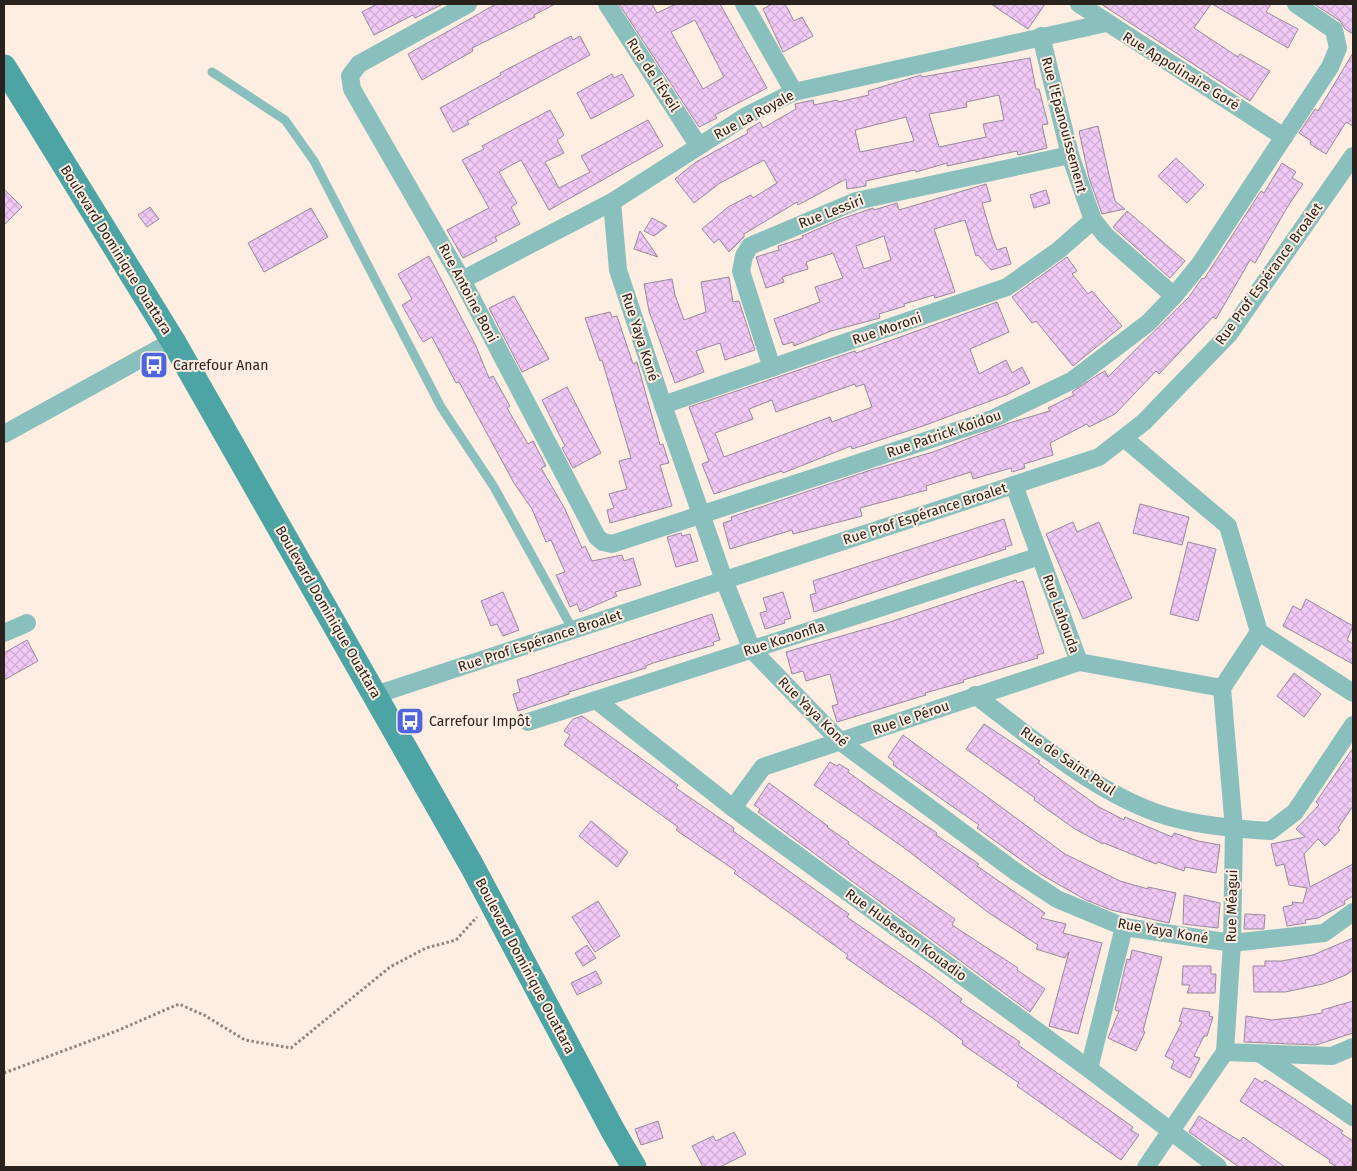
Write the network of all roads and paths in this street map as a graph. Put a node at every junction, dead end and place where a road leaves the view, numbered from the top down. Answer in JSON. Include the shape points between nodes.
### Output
{"nodes":[{"id":1,"x":468,"y":4,"type":"edge"},
{"id":2,"x":607,"y":4,"type":"edge"},
{"id":3,"x":744,"y":4,"type":"edge"},
{"id":4,"x":1079,"y":4,"type":"edge"},
{"id":5,"x":1296,"y":4,"type":"edge"},
{"id":6,"x":1106,"y":23,"type":"junction"},
{"id":7,"x":1041,"y":36,"type":"junction"},
{"id":8,"x":4,"y":67,"type":"edge"},
{"id":9,"x":212,"y":72,"type":"dead end"},
{"id":10,"x":794,"y":92,"type":"junction"},
{"id":11,"x":1284,"y":136,"type":"junction"},
{"id":12,"x":698,"y":145,"type":"junction"},
{"id":13,"x":1070,"y":155,"type":"junction"},
{"id":14,"x":1353,"y":156,"type":"edge"},
{"id":15,"x":612,"y":202,"type":"junction"},
{"id":16,"x":1093,"y":220,"type":"junction"},
{"id":17,"x":462,"y":280,"type":"junction"},
{"id":18,"x":1174,"y":296,"type":"junction"},
{"id":19,"x":173,"y":341,"type":"junction"},
{"id":20,"x":772,"y":368,"type":"junction"},
{"id":21,"x":663,"y":405,"type":"junction"},
{"id":22,"x":4,"y":434,"type":"edge"},
{"id":23,"x":1124,"y":438,"type":"junction"},
{"id":24,"x":1014,"y":485,"type":"junction"},
{"id":25,"x":702,"y":515,"type":"junction"},
{"id":26,"x":1040,"y":556,"type":"junction"},
{"id":27,"x":724,"y":580,"type":"junction"},
{"id":28,"x":27,"y":623,"type":"dead end"},
{"id":29,"x":572,"y":630,"type":"junction"},
{"id":30,"x":1259,"y":632,"type":"junction"},
{"id":31,"x":4,"y":633,"type":"edge"},
{"id":32,"x":752,"y":650,"type":"junction"},
{"id":33,"x":1078,"y":662,"type":"junction"},
{"id":34,"x":1222,"y":688,"type":"junction"},
{"id":35,"x":1353,"y":693,"type":"edge"},
{"id":36,"x":375,"y":695,"type":"junction"},
{"id":37,"x":975,"y":696,"type":"junction"},
{"id":38,"x":596,"y":700,"type":"junction"},
{"id":39,"x":528,"y":722,"type":"dead end"},
{"id":40,"x":1353,"y":725,"type":"edge"},
{"id":41,"x":841,"y":742,"type":"junction"},
{"id":42,"x":733,"y":808,"type":"junction"},
{"id":43,"x":1234,"y":829,"type":"junction"},
{"id":44,"x":491,"y":902,"type":"junction"},
{"id":45,"x":1353,"y":912,"type":"edge"},
{"id":46,"x":1124,"y":927,"type":"junction"},
{"id":47,"x":1232,"y":943,"type":"junction"},
{"id":48,"x":1353,"y":1047,"type":"edge"},
{"id":49,"x":1224,"y":1052,"type":"junction"},
{"id":50,"x":1260,"y":1053,"type":"junction"},
{"id":51,"x":1089,"y":1069,"type":"junction"},
{"id":52,"x":4,"y":1073,"type":"edge"},
{"id":53,"x":1353,"y":1117,"type":"edge"},
{"id":54,"x":1171,"y":1132,"type":"junction"},
{"id":55,"x":634,"y":1167,"type":"edge"},
{"id":56,"x":1146,"y":1167,"type":"edge"},
{"id":57,"x":1218,"y":1167,"type":"edge"}],
"edges":[{"from":1,"to":17,"type":"street","name":"Rue Antoine Boni","via":[[359,64],[350,76],[352,89]]},
{"from":2,"to":12,"type":"street","name":"Rue de l'Éveil"},
{"from":3,"to":10,"type":"street"},
{"from":4,"to":6,"type":"street","name":"Rue Appolinaire Goré"},
{"from":5,"to":11,"type":"street","name":"Rue Patrick Koidou","via":[[1334,30],[1338,48],[1330,67]]},
{"from":6,"to":7,"type":"street","name":"Rue La Royale"},
{"from":6,"to":11,"type":"street","name":"Rue Appolinaire Goré"},
{"from":7,"to":10,"type":"street","name":"Rue La Royale"},
{"from":7,"to":13,"type":"street","name":"Rue l'Epanouissement"},
{"from":8,"to":19,"type":"street","name":"Boulevard Dominique Ouattara"},
{"from":9,"to":29,"type":"lane","via":[[285,120],[314,161],[441,407],[494,487]]},
{"from":10,"to":12,"type":"street","name":"Rue La Royale"},
{"from":11,"to":18,"type":"street","name":"Rue Patrick Koidou","via":[[1200,264]]},
{"from":12,"to":15,"type":"street","name":"Rue La Royale"},
{"from":13,"to":16,"type":"street","name":"Rue l'Epanouissement"},
{"from":13,"to":20,"type":"street","name":"Rue Lessiri","via":[[856,201],[750,246],[741,271]]},
{"from":14,"to":23,"type":"street","name":"Rue Prof Espérance Broalet","via":[[1229,334],[1144,422]]},
{"from":15,"to":17,"type":"street","name":"Rue La Royale"},
{"from":15,"to":21,"type":"street","name":"Rue Yaya Koné","via":[[618,270]]},
{"from":16,"to":18,"type":"street","name":"Rue l'Epanouissement","via":[[1106,236]]},
{"from":16,"to":20,"type":"street","name":"Rue Moroni","via":[[1059,250],[1007,287]]},
{"from":17,"to":25,"type":"street","name":"Rue Antoine Boni","via":[[597,537],[612,544]]},
{"from":18,"to":25,"type":"street","name":"Rue Patrick Koidou","via":[[1148,323],[1073,380],[992,419]]},
{"from":19,"to":22,"type":"street"},
{"from":19,"to":36,"type":"street","name":"Boulevard Dominique Ouattara"},
{"from":20,"to":21,"type":"street","name":"Rue Moroni"},
{"from":21,"to":25,"type":"street","name":"Rue Yaya Koné"},
{"from":23,"to":24,"type":"street","name":"Rue Prof Espérance Broalet","via":[[1099,457]]},
{"from":23,"to":30,"type":"street","via":[[1228,526]]},
{"from":24,"to":26,"type":"street","name":"Rue Lahouda"},
{"from":24,"to":27,"type":"street","name":"Rue Prof Espérance Broalet"},
{"from":25,"to":27,"type":"street","name":"Rue Yaya Koné"},
{"from":26,"to":32,"type":"street","name":"Rue Kononfla"},
{"from":26,"to":33,"type":"street","name":"Rue Lahouda"},
{"from":27,"to":29,"type":"street","name":"Rue Prof Espérance Broalet"},
{"from":27,"to":32,"type":"street","name":"Rue Yaya Koné"},
{"from":28,"to":31,"type":"street"},
{"from":29,"to":36,"type":"street","name":"Rue Prof Espérance Broalet"},
{"from":30,"to":34,"type":"street"},
{"from":30,"to":35,"type":"street"},
{"from":32,"to":38,"type":"street","name":"Rue Kononfla"},
{"from":32,"to":41,"type":"street","name":"Rue Yaya Koné"},
{"from":33,"to":34,"type":"street","name":"Rue Lahouda"},
{"from":33,"to":37,"type":"street","name":"Rue le Pérou"},
{"from":34,"to":43,"type":"street","name":"Rue Méagui"},
{"from":36,"to":44,"type":"street","name":"Boulevard Dominique Ouattara"},
{"from":37,"to":41,"type":"street","name":"Rue le Pérou"},
{"from":37,"to":43,"type":"street","name":"Rue de Saint Paul","via":[[1113,794],[1158,813]]},
{"from":38,"to":39,"type":"street","name":"Rue Kononfla"},
{"from":38,"to":42,"type":"street","name":"Rue Huberson Kouadio"},
{"from":40,"to":43,"type":"street","name":"Rue de Saint Paul","via":[[1295,812],[1270,831]]},
{"from":41,"to":42,"type":"street","name":"Rue le Pérou","via":[[763,767]]},
{"from":41,"to":46,"type":"street","name":"Rue Yaya Koné","via":[[1048,894]]},
{"from":42,"to":51,"type":"street","name":"Rue Huberson Kouadio"},
{"from":43,"to":47,"type":"street","name":"Rue Méagui"},
{"from":44,"to":52,"type":"path","via":[[456,940],[426,948],[390,967],[291,1048],[245,1040],[179,1004]]},
{"from":44,"to":55,"type":"street","name":"Boulevard Dominique Ouattara"},
{"from":45,"to":47,"type":"street","name":"Rue Yaya Koné","via":[[1324,933]]},
{"from":46,"to":47,"type":"street","name":"Rue Yaya Koné"},
{"from":46,"to":51,"type":"street"},
{"from":47,"to":49,"type":"street","name":"Rue Méagui"},
{"from":48,"to":50,"type":"street","via":[[1332,1056]]},
{"from":49,"to":50,"type":"street"},
{"from":49,"to":54,"type":"street","name":"Rue Méagui"},
{"from":50,"to":53,"type":"street"},
{"from":51,"to":54,"type":"street","name":"Rue Huberson Kouadio"},
{"from":54,"to":56,"type":"street","name":"Rue Méagui"},
{"from":54,"to":57,"type":"street","name":"Rue Huberson Kouadio"}]}
